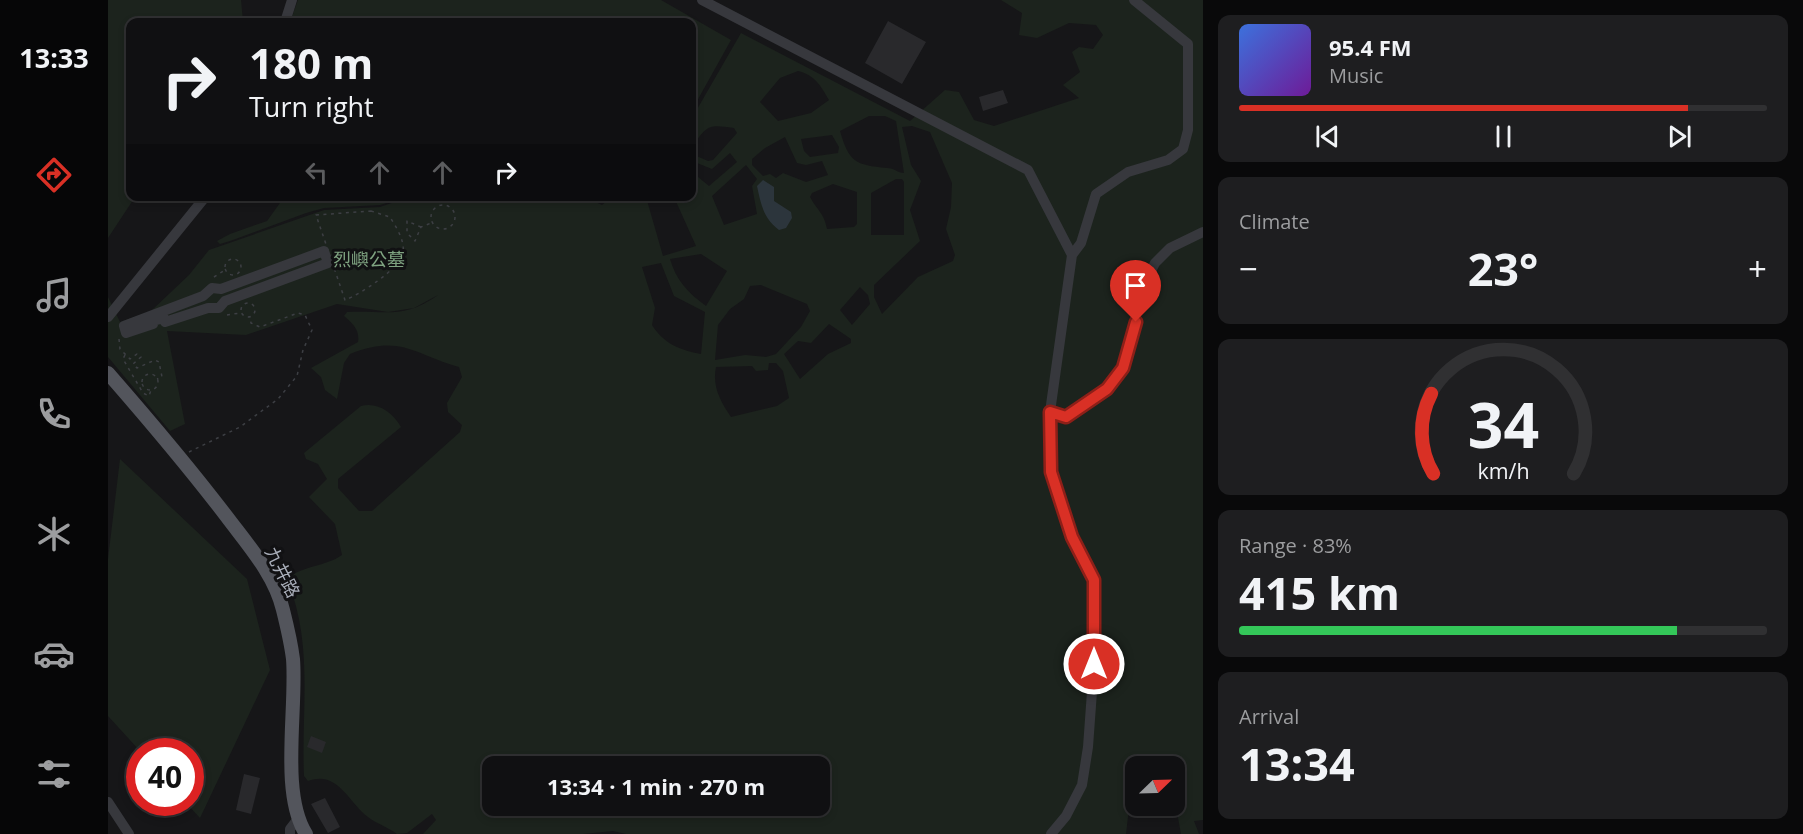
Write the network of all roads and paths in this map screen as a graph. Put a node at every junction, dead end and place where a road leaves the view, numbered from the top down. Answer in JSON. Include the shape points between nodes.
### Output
{"nodes":[{"id":1,"x":292,"y":0,"type":"edge"},
{"id":2,"x":702,"y":0,"type":"edge"},
{"id":3,"x":1134,"y":0,"type":"edge"},
{"id":4,"x":286,"y":18,"type":"edge"},
{"id":5,"x":202,"y":201,"type":"edge"},
{"id":6,"x":432,"y":223,"type":"junction"},
{"id":7,"x":421,"y":227,"type":"junction"},
{"id":8,"x":1203,"y":232,"type":"edge"},
{"id":9,"x":407,"y":233,"type":"junction"},
{"id":10,"x":400,"y":235,"type":"junction"},
{"id":11,"x":1072,"y":255,"type":"junction"},
{"id":12,"x":226,"y":270,"type":"junction"},
{"id":13,"x":212,"y":288,"type":"junction"},
{"id":14,"x":108,"y":317,"type":"edge"},
{"id":15,"x":250,"y":318,"type":"junction"},
{"id":16,"x":118,"y":332,"type":"dead end"},
{"id":17,"x":125,"y":354,"type":"junction"},
{"id":18,"x":108,"y":373,"type":"edge"},
{"id":19,"x":157,"y":379,"type":"junction"},
{"id":20,"x":151,"y":390,"type":"junction"},
{"id":21,"x":1050,"y":412,"type":"junction"},
{"id":22,"x":180,"y":456,"type":"junction"},
{"id":23,"x":108,"y":802,"type":"edge"},
{"id":24,"x":297,"y":820,"type":"junction"},
{"id":25,"x":129,"y":834,"type":"edge"},
{"id":26,"x":290,"y":834,"type":"edge"},
{"id":27,"x":306,"y":834,"type":"edge"},
{"id":28,"x":1051,"y":834,"type":"edge"}],
"edges":[{"from":1,"to":4,"type":"street"},
{"from":2,"to":11,"type":"street","via":[[1028,170]]},
{"from":3,"to":11,"type":"street","via":[[1188,44],[1188,130],[1183,149],[1168,160],[1128,172],[1096,194],[1081,243]]},
{"from":5,"to":14,"type":"street"},
{"from":6,"to":6,"type":"path","via":[[436,207],[443,205],[453,211],[454,222],[449,228],[438,228]]},
{"from":6,"to":7,"type":"path"},
{"from":7,"to":9,"type":"path","via":[[415,241]]},
{"from":7,"to":9,"type":"path","via":[[407,221]]},
{"from":8,"to":21,"type":"street","via":[[1170,248],[1155,263],[1143,287],[1123,368],[1107,389],[1066,417]]},
{"from":9,"to":10,"type":"path"},
{"from":10,"to":10,"type":"path","via":[[390,217],[381,213],[316,215],[345,300],[399,262],[404,253]]},
{"from":11,"to":21,"type":"street"},
{"from":12,"to":12,"type":"path","via":[[237,273],[239,262],[228,260]]},
{"from":12,"to":13,"type":"path","via":[[215,275]]},
{"from":13,"to":13,"type":"street","via":[[221,289],[324,251],[328,263],[225,301],[219,308],[165,322],[164,318],[126,333],[124,326],[203,296]]},
{"from":15,"to":15,"type":"path","via":[[254,307],[246,303],[240,313]]},
{"from":15,"to":22,"type":"path","via":[[251,323],[260,327],[298,313],[305,315],[312,330],[297,376],[278,399],[240,427]]},
{"from":16,"to":17,"type":"path","via":[[120,349]]},
{"from":17,"to":19,"type":"path","via":[[130,359],[137,354],[141,357],[133,364],[137,369],[157,360],[162,377]]},
{"from":17,"to":20,"type":"path","via":[[123,359],[143,393],[149,396]]},
{"from":18,"to":22,"type":"main road","name":"九井路"},
{"from":19,"to":20,"type":"path","via":[[157,386]]},
{"from":19,"to":20,"type":"path","via":[[151,374],[143,377],[142,385]]},
{"from":21,"to":28,"type":"street","via":[[1051,472],[1072,537],[1094,580],[1094,664],[1082,785],[1066,816]]},
{"from":22,"to":24,"type":"main road","name":"九井路","via":[[255,554],[282,608],[293,659],[293,791]]},
{"from":23,"to":25,"type":"street"},
{"from":24,"to":26,"type":"street"},
{"from":24,"to":27,"type":"main road","name":"九井路"}]}
